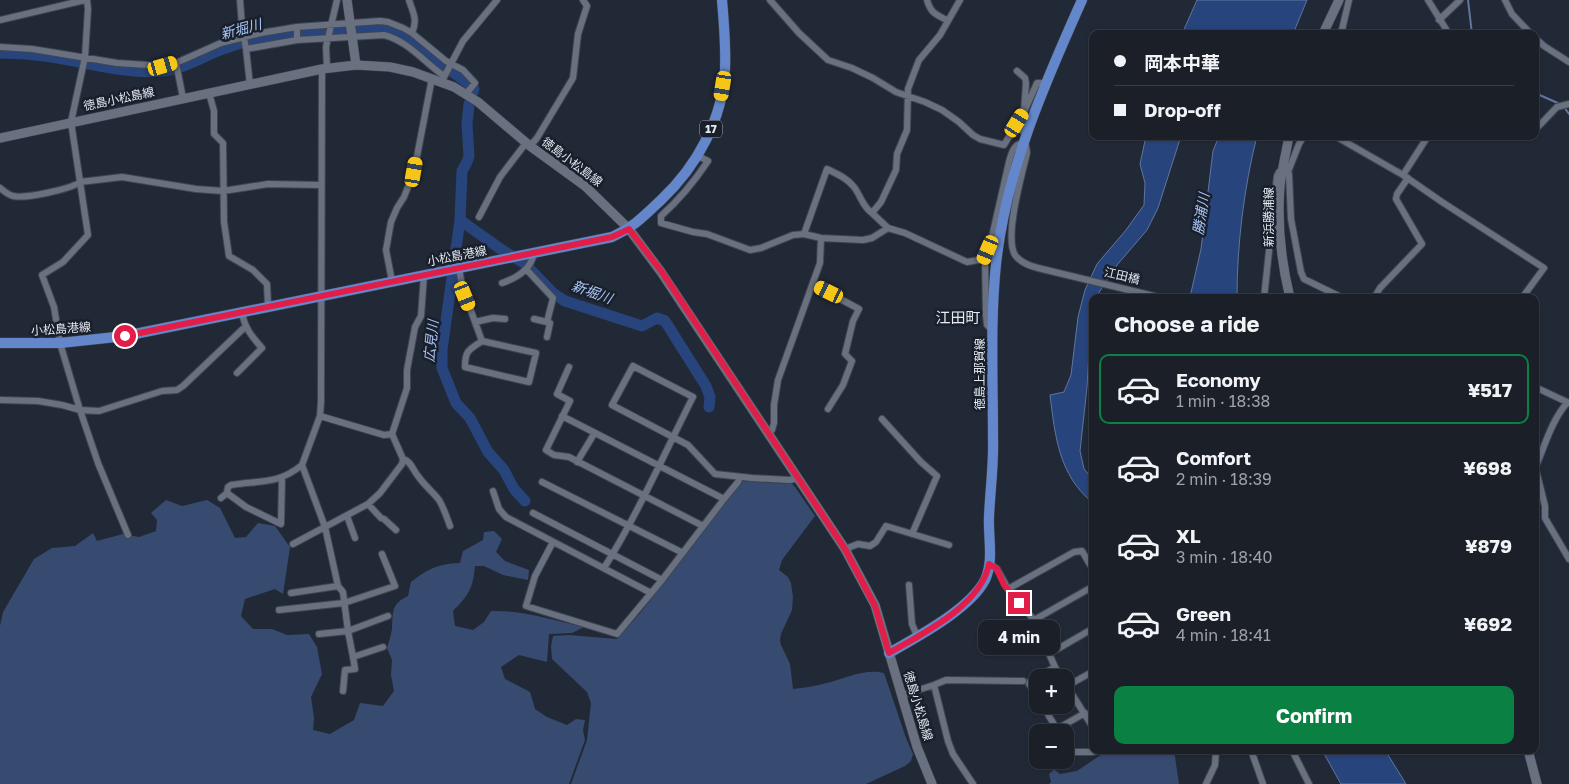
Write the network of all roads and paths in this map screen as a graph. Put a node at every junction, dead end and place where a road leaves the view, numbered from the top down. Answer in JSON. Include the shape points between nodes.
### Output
{"nodes":[{"id":1,"x":86,"y":0,"type":"edge"},
{"id":2,"x":240,"y":0,"type":"edge"},
{"id":3,"x":337,"y":0,"type":"edge"},
{"id":4,"x":347,"y":0,"type":"edge"},
{"id":5,"x":409,"y":0,"type":"edge"},
{"id":6,"x":497,"y":0,"type":"edge"},
{"id":7,"x":584,"y":0,"type":"edge"},
{"id":8,"x":722,"y":0,"type":"edge"},
{"id":9,"x":770,"y":0,"type":"edge"},
{"id":10,"x":928,"y":0,"type":"edge"},
{"id":11,"x":960,"y":0,"type":"edge"},
{"id":12,"x":1082,"y":0,"type":"edge"},
{"id":13,"x":1339,"y":0,"type":"edge"},
{"id":14,"x":1349,"y":0,"type":"edge"},
{"id":15,"x":1428,"y":0,"type":"edge"},
{"id":16,"x":1460,"y":0,"type":"edge"},
{"id":17,"x":1505,"y":0,"type":"edge"},
{"id":18,"x":1,"y":18,"type":"edge"},
{"id":19,"x":1440,"y":20,"type":"junction"},
{"id":20,"x":948,"y":21,"type":"junction"},
{"id":21,"x":351,"y":30,"type":"junction"},
{"id":22,"x":1325,"y":30,"type":"edge"},
{"id":23,"x":1342,"y":30,"type":"edge"},
{"id":24,"x":1446,"y":30,"type":"edge"},
{"id":25,"x":1527,"y":30,"type":"edge"},
{"id":26,"x":330,"y":31,"type":"junction"},
{"id":27,"x":297,"y":33,"type":"junction"},
{"id":28,"x":412,"y":33,"type":"junction"},
{"id":29,"x":1539,"y":42,"type":"edge"},
{"id":30,"x":245,"y":43,"type":"junction"},
{"id":31,"x":0,"y":47,"type":"edge"},
{"id":32,"x":85,"y":58,"type":"junction"},
{"id":33,"x":1569,"y":62,"type":"edge"},
{"id":34,"x":176,"y":64,"type":"junction"},
{"id":35,"x":356,"y":65,"type":"junction"},
{"id":36,"x":450,"y":65,"type":"junction"},
{"id":37,"x":324,"y":68,"type":"junction"},
{"id":38,"x":1016,"y":71,"type":"dead end"},
{"id":39,"x":444,"y":77,"type":"junction"},
{"id":40,"x":432,"y":78,"type":"junction"},
{"id":41,"x":1046,"y":83,"type":"junction"},
{"id":42,"x":250,"y":85,"type":"junction"},
{"id":43,"x":470,"y":90,"type":"junction"},
{"id":44,"x":209,"y":93,"type":"junction"},
{"id":45,"x":908,"y":96,"type":"junction"},
{"id":46,"x":183,"y":98,"type":"junction"},
{"id":47,"x":1564,"y":104,"type":"edge"},
{"id":48,"x":1024,"y":112,"type":"junction"},
{"id":49,"x":71,"y":122,"type":"junction"},
{"id":50,"x":1539,"y":125,"type":"edge"},
{"id":51,"x":0,"y":138,"type":"edge"},
{"id":52,"x":1024,"y":139,"type":"junction"},
{"id":53,"x":1289,"y":140,"type":"edge"},
{"id":54,"x":1302,"y":140,"type":"edge"},
{"id":55,"x":1341,"y":140,"type":"edge"},
{"id":56,"x":1426,"y":140,"type":"edge"},
{"id":57,"x":528,"y":144,"type":"junction"},
{"id":58,"x":698,"y":156,"type":"junction"},
{"id":59,"x":1286,"y":171,"type":"junction"},
{"id":60,"x":1405,"y":177,"type":"junction"},
{"id":61,"x":80,"y":182,"type":"junction"},
{"id":62,"x":321,"y":184,"type":"junction"},
{"id":63,"x":0,"y":188,"type":"edge"},
{"id":64,"x":222,"y":190,"type":"junction"},
{"id":65,"x":872,"y":213,"type":"junction"},
{"id":66,"x":479,"y":217,"type":"dead end"},
{"id":67,"x":888,"y":228,"type":"junction"},
{"id":68,"x":629,"y":229,"type":"junction"},
{"id":69,"x":804,"y":234,"type":"junction"},
{"id":70,"x":821,"y":238,"type":"junction"},
{"id":71,"x":534,"y":253,"type":"junction"},
{"id":72,"x":984,"y":259,"type":"junction"},
{"id":73,"x":455,"y":269,"type":"junction"},
{"id":74,"x":526,"y":269,"type":"junction"},
{"id":75,"x":424,"y":275,"type":"junction"},
{"id":76,"x":392,"y":281,"type":"junction"},
{"id":77,"x":502,"y":283,"type":"dead end"},
{"id":78,"x":814,"y":285,"type":"junction"},
{"id":79,"x":1146,"y":294,"type":"edge"},
{"id":80,"x":1264,"y":294,"type":"edge"},
{"id":81,"x":1289,"y":294,"type":"edge"},
{"id":82,"x":1335,"y":294,"type":"edge"},
{"id":83,"x":1376,"y":294,"type":"edge"},
{"id":84,"x":1525,"y":294,"type":"edge"},
{"id":85,"x":322,"y":296,"type":"junction"},
{"id":86,"x":268,"y":306,"type":"junction"},
{"id":87,"x":242,"y":312,"type":"junction"},
{"id":88,"x":505,"y":319,"type":"dead end"},
{"id":89,"x":534,"y":319,"type":"dead end"},
{"id":90,"x":475,"y":322,"type":"junction"},
{"id":91,"x":547,"y":322,"type":"junction"},
{"id":92,"x":246,"y":326,"type":"junction"},
{"id":93,"x":992,"y":330,"type":"junction"},
{"id":94,"x":547,"y":337,"type":"dead end"},
{"id":95,"x":482,"y":340,"type":"junction"},
{"id":96,"x":60,"y":343,"type":"junction"},
{"id":97,"x":0,"y":344,"type":"edge"},
{"id":98,"x":569,"y":367,"type":"dead end"},
{"id":99,"x":237,"y":372,"type":"dead end"},
{"id":100,"x":1539,"y":389,"type":"edge"},
{"id":101,"x":0,"y":400,"type":"edge"},
{"id":102,"x":1568,"y":403,"type":"edge"},
{"id":103,"x":828,"y":409,"type":"dead end"},
{"id":104,"x":80,"y":410,"type":"junction"},
{"id":105,"x":320,"y":416,"type":"junction"},
{"id":106,"x":562,"y":416,"type":"junction"},
{"id":107,"x":882,"y":419,"type":"dead end"},
{"id":108,"x":392,"y":434,"type":"junction"},
{"id":109,"x":594,"y":434,"type":"junction"},
{"id":110,"x":768,"y":434,"type":"junction"},
{"id":111,"x":673,"y":436,"type":"junction"},
{"id":112,"x":402,"y":459,"type":"junction"},
{"id":113,"x":1539,"y":459,"type":"edge"},
{"id":114,"x":577,"y":462,"type":"junction"},
{"id":115,"x":302,"y":465,"type":"junction"},
{"id":116,"x":658,"y":466,"type":"junction"},
{"id":117,"x":740,"y":477,"type":"junction"},
{"id":118,"x":282,"y":478,"type":"junction"},
{"id":119,"x":798,"y":478,"type":"junction"},
{"id":120,"x":542,"y":482,"type":"dead end"},
{"id":121,"x":1539,"y":482,"type":"edge"},
{"id":122,"x":493,"y":491,"type":"dead end"},
{"id":123,"x":227,"y":493,"type":"junction"},
{"id":124,"x":643,"y":496,"type":"junction"},
{"id":125,"x":221,"y":498,"type":"dead end"},
{"id":126,"x":724,"y":499,"type":"junction"},
{"id":127,"x":368,"y":504,"type":"junction"},
{"id":128,"x":532,"y":513,"type":"dead end"},
{"id":129,"x":347,"y":516,"type":"junction"},
{"id":130,"x":628,"y":525,"type":"junction"},
{"id":131,"x":450,"y":526,"type":"dead end"},
{"id":132,"x":703,"y":526,"type":"junction"},
{"id":133,"x":326,"y":527,"type":"junction"},
{"id":134,"x":396,"y":530,"type":"dead end"},
{"id":135,"x":128,"y":534,"type":"dead end"},
{"id":136,"x":912,"y":534,"type":"junction"},
{"id":137,"x":355,"y":538,"type":"dead end"},
{"id":138,"x":553,"y":542,"type":"junction"},
{"id":139,"x":293,"y":544,"type":"dead end"},
{"id":140,"x":949,"y":545,"type":"dead end"},
{"id":141,"x":845,"y":549,"type":"junction"},
{"id":142,"x":683,"y":553,"type":"junction"},
{"id":143,"x":382,"y":554,"type":"dead end"},
{"id":144,"x":613,"y":554,"type":"junction"},
{"id":145,"x":1569,"y":559,"type":"edge"},
{"id":146,"x":1089,"y":563,"type":"edge"},
{"id":147,"x":989,"y":564,"type":"junction"},
{"id":148,"x":604,"y":568,"type":"junction"},
{"id":149,"x":662,"y":580,"type":"junction"},
{"id":150,"x":909,"y":585,"type":"dead end"},
{"id":151,"x":338,"y":586,"type":"junction"},
{"id":152,"x":1008,"y":589,"type":"junction"},
{"id":153,"x":1089,"y":589,"type":"edge"},
{"id":154,"x":291,"y":593,"type":"dead end"},
{"id":155,"x":651,"y":593,"type":"junction"},
{"id":156,"x":344,"y":603,"type":"junction"},
{"id":157,"x":279,"y":610,"type":"dead end"},
{"id":158,"x":388,"y":616,"type":"dead end"},
{"id":159,"x":1034,"y":620,"type":"junction"},
{"id":160,"x":348,"y":631,"type":"junction"},
{"id":161,"x":1089,"y":631,"type":"edge"},
{"id":162,"x":319,"y":634,"type":"dead end"},
{"id":163,"x":917,"y":636,"type":"junction"},
{"id":164,"x":383,"y":647,"type":"dead end"},
{"id":165,"x":889,"y":653,"type":"junction"},
{"id":166,"x":1048,"y":654,"type":"junction"},
{"id":167,"x":353,"y":657,"type":"junction"},
{"id":168,"x":1055,"y":667,"type":"joint"},
{"id":169,"x":1051,"y":669,"type":"edge"},
{"id":170,"x":1089,"y":673,"type":"edge"},
{"id":171,"x":1074,"y":680,"type":"edge"},
{"id":172,"x":1023,"y":681,"type":"dead end"},
{"id":173,"x":934,"y":685,"type":"junction"},
{"id":174,"x":343,"y":691,"type":"dead end"},
{"id":175,"x":902,"y":696,"type":"junction"},
{"id":176,"x":1074,"y":697,"type":"edge"},
{"id":177,"x":1048,"y":714,"type":"edge"},
{"id":178,"x":1085,"y":714,"type":"junction"},
{"id":179,"x":1089,"y":721,"type":"edge"},
{"id":180,"x":1074,"y":752,"type":"edge"},
{"id":181,"x":1089,"y":752,"type":"edge"},
{"id":182,"x":1216,"y":754,"type":"edge"},
{"id":183,"x":1252,"y":754,"type":"edge"},
{"id":184,"x":1294,"y":754,"type":"edge"},
{"id":185,"x":1529,"y":754,"type":"edge"},
{"id":186,"x":932,"y":784,"type":"edge"},
{"id":187,"x":973,"y":784,"type":"edge"},
{"id":188,"x":1206,"y":784,"type":"edge"},
{"id":189,"x":1263,"y":784,"type":"edge"},
{"id":190,"x":1309,"y":784,"type":"edge"},
{"id":191,"x":1537,"y":784,"type":"edge"}],
"edges":[{"from":1,"to":18,"type":"street"},
{"from":1,"to":32,"type":"street"},
{"from":2,"to":30,"type":"street"},
{"from":3,"to":26,"type":"street"},
{"from":4,"to":21,"type":"main road"},
{"from":5,"to":28,"type":"street","via":[[414,10]]},
{"from":6,"to":36,"type":"street","via":[[463,41]]},
{"from":7,"to":57,"type":"street","via":[[587,6],[578,34],[573,78],[537,138]]},
{"from":8,"to":58,"type":"main road","name":"小松島港線","number":"17","via":[[725,71],[720,101]]},
{"from":9,"to":45,"type":"street","via":[[828,60]]},
{"from":10,"to":20,"type":"street","via":[[930,9]]},
{"from":11,"to":20,"type":"street"},
{"from":12,"to":41,"type":"main road","name":"徳島上那賀線"},
{"from":13,"to":22,"type":"main road"},
{"from":14,"to":23,"type":"street"},
{"from":15,"to":19,"type":"street"},
{"from":16,"to":19,"type":"street"},
{"from":17,"to":25,"type":"street","via":[[1509,10]]},
{"from":19,"to":24,"type":"street"},
{"from":20,"to":45,"type":"street","via":[[919,60]]},
{"from":21,"to":26,"type":"street"},
{"from":21,"to":26,"type":"street"},
{"from":21,"to":28,"type":"street","via":[[388,22]]},
{"from":21,"to":35,"type":"main road"},
{"from":21,"to":39,"type":"street","via":[[395,38]]},
{"from":26,"to":27,"type":"street"},
{"from":26,"to":27,"type":"street"},
{"from":26,"to":37,"type":"street"},
{"from":27,"to":30,"type":"street"},
{"from":27,"to":30,"type":"street"},
{"from":28,"to":36,"type":"street"},
{"from":29,"to":33,"type":"street"},
{"from":30,"to":34,"type":"street","via":[[222,43]]},
{"from":30,"to":42,"type":"street"},
{"from":31,"to":32,"type":"street"},
{"from":32,"to":34,"type":"street","via":[[150,66]]},
{"from":32,"to":49,"type":"street"},
{"from":34,"to":46,"type":"street"},
{"from":35,"to":37,"type":"main road","name":"徳島小松島線"},
{"from":35,"to":40,"type":"main road","name":"徳島小松島線","via":[[390,67]]},
{"from":36,"to":39,"type":"street"},
{"from":36,"to":43,"type":"street","via":[[475,83]]},
{"from":37,"to":42,"type":"main road","name":"徳島小松島線"},
{"from":37,"to":62,"type":"street"},
{"from":38,"to":48,"type":"street","via":[[1026,83]]},
{"from":39,"to":40,"type":"main road","name":"徳島小松島線"},
{"from":39,"to":43,"type":"main road","name":"徳島小松島線"},
{"from":40,"to":76,"type":"street","via":[[414,172],[391,222],[386,250]]},
{"from":41,"to":48,"type":"street","via":[[1037,83]]},
{"from":41,"to":52,"type":"main road","name":"徳島上那賀線"},
{"from":42,"to":44,"type":"main road","name":"徳島小松島線"},
{"from":43,"to":57,"type":"main road","name":"徳島小松島線"},
{"from":44,"to":46,"type":"main road","name":"徳島小松島線"},
{"from":44,"to":64,"type":"street","via":[[214,111],[214,134],[223,143]]},
{"from":45,"to":48,"type":"street","via":[[942,110],[980,139],[1004,145]]},
{"from":45,"to":65,"type":"street","via":[[907,130],[897,154],[896,170]]},
{"from":46,"to":49,"type":"main road","name":"徳島小松島線"},
{"from":47,"to":50,"type":"street","via":[[1553,109]]},
{"from":48,"to":52,"type":"street","via":[[1020,130]]},
{"from":49,"to":51,"type":"main road","name":"徳島小松島線"},
{"from":49,"to":61,"type":"street"},
{"from":52,"to":72,"type":"street","via":[[1014,148],[1008,162]]},
{"from":52,"to":79,"type":"street","name":"江田橋","via":[[1028,152],[1014,211],[1012,247],[1015,254],[1030,266]]},
{"from":52,"to":93,"type":"main road","name":"徳島上那賀線","via":[[1000,236]]},
{"from":53,"to":59,"type":"main road","name":"新浜勝浦線"},
{"from":54,"to":59,"type":"street"},
{"from":55,"to":60,"type":"street"},
{"from":56,"to":60,"type":"street"},
{"from":57,"to":66,"type":"street","via":[[500,177]]},
{"from":57,"to":68,"type":"main road","name":"徳島小松島線","via":[[585,186]]},
{"from":58,"to":68,"type":"main road","name":"小松島港線","number":"17","via":[[670,192]]},
{"from":58,"to":69,"type":"street","via":[[708,161],[678,201],[661,216],[661,223],[707,234],[750,250]]},
{"from":59,"to":80,"type":"street","via":[[1279,172],[1277,176]]},
{"from":59,"to":81,"type":"main road","name":"新浜勝浦線","via":[[1280,193],[1280,238]]},
{"from":59,"to":82,"type":"street","via":[[1301,272],[1304,279]]},
{"from":60,"to":83,"type":"street","via":[[1396,199],[1422,244]]},
{"from":60,"to":84,"type":"street","via":[[1544,268]]},
{"from":61,"to":63,"type":"street","via":[[63,190],[19,197]]},
{"from":61,"to":64,"type":"street","via":[[122,177]]},
{"from":61,"to":96,"type":"street","via":[[88,234],[63,262],[42,275],[54,307]]},
{"from":62,"to":64,"type":"street","via":[[268,184]]},
{"from":62,"to":85,"type":"street"},
{"from":64,"to":86,"type":"street","via":[[229,256],[252,270],[266,284]]},
{"from":65,"to":67,"type":"street"},
{"from":65,"to":69,"type":"street","via":[[863,205],[848,180],[827,169]]},
{"from":67,"to":70,"type":"street","via":[[863,240]]},
{"from":67,"to":72,"type":"street","via":[[967,262]]},
{"from":68,"to":71,"type":"main road","name":"小松島港線","number":"17","via":[[612,237]]},
{"from":68,"to":110,"type":"main road","name":"徳島小松島線","via":[[662,272]]},
{"from":69,"to":70,"type":"street"},
{"from":70,"to":78,"type":"street","via":[[820,263]]},
{"from":71,"to":73,"type":"main road","name":"小松島港線","number":"17"},
{"from":71,"to":74,"type":"street"},
{"from":72,"to":93,"type":"street","via":[[987,325]]},
{"from":73,"to":75,"type":"main road","name":"小松島港線","number":"17"},
{"from":73,"to":90,"type":"street"},
{"from":74,"to":77,"type":"street"},
{"from":74,"to":91,"type":"street","via":[[553,298]]},
{"from":75,"to":76,"type":"main road","name":"小松島港線","number":"17"},
{"from":75,"to":108,"type":"street","via":[[421,316],[415,327],[407,388]]},
{"from":76,"to":85,"type":"main road","name":"小松島港線","number":"17"},
{"from":78,"to":103,"type":"street","via":[[859,309],[845,354],[852,361],[843,385]]},
{"from":78,"to":110,"type":"street","via":[[778,380],[774,423]]},
{"from":85,"to":86,"type":"main road","name":"小松島港線","number":"17"},
{"from":85,"to":105,"type":"street"},
{"from":86,"to":87,"type":"main road","name":"小松島港線","number":"17"},
{"from":87,"to":92,"type":"street"},
{"from":87,"to":96,"type":"main road","name":"小松島港線","number":"17","via":[[125,336]]},
{"from":88,"to":90,"type":"street"},
{"from":89,"to":91,"type":"street"},
{"from":90,"to":95,"type":"street"},
{"from":91,"to":94,"type":"street","via":[[550,323]]},
{"from":92,"to":99,"type":"street","via":[[262,348]]},
{"from":92,"to":104,"type":"street","via":[[177,390],[162,391],[99,411]]},
{"from":93,"to":147,"type":"main road","name":"徳島上那賀線","via":[[994,440]]},
{"from":95,"to":95,"type":"street","via":[[467,352],[465,367],[529,382],[536,353]]},
{"from":96,"to":97,"type":"main road","name":"小松島港線","number":"17"},
{"from":96,"to":104,"type":"street"},
{"from":98,"to":106,"type":"street","via":[[557,394],[570,401]]},
{"from":100,"to":102,"type":"street"},
{"from":101,"to":104,"type":"street","via":[[38,401]]},
{"from":102,"to":113,"type":"street","via":[[1562,409]]},
{"from":104,"to":135,"type":"street"},
{"from":105,"to":108,"type":"street","via":[[384,435]]},
{"from":105,"to":115,"type":"street"},
{"from":106,"to":109,"type":"street"},
{"from":106,"to":114,"type":"street","via":[[546,450]]},
{"from":107,"to":136,"type":"street","via":[[937,476]]},
{"from":108,"to":112,"type":"street"},
{"from":109,"to":114,"type":"street"},
{"from":109,"to":116,"type":"street"},
{"from":110,"to":119,"type":"main road","name":"徳島小松島線"},
{"from":111,"to":111,"type":"street","via":[[612,405],[633,366],[693,397]]},
{"from":111,"to":116,"type":"street"},
{"from":111,"to":117,"type":"street","via":[[688,444],[716,474]]},
{"from":112,"to":127,"type":"street","via":[[402,464]]},
{"from":112,"to":131,"type":"street","via":[[407,460],[439,500]]},
{"from":114,"to":124,"type":"street"},
{"from":115,"to":118,"type":"street"},
{"from":115,"to":133,"type":"street"},
{"from":116,"to":124,"type":"street"},
{"from":116,"to":126,"type":"street"},
{"from":117,"to":119,"type":"street"},
{"from":117,"to":126,"type":"street"},
{"from":118,"to":123,"type":"street","via":[[231,485]]},
{"from":118,"to":123,"type":"street","via":[[281,524],[246,507]]},
{"from":119,"to":141,"type":"main road","name":"徳島小松島線"},
{"from":120,"to":130,"type":"street"},
{"from":121,"to":145,"type":"street","via":[[1545,518]]},
{"from":122,"to":138,"type":"street","via":[[499,509],[506,517]]},
{"from":123,"to":125,"type":"street"},
{"from":124,"to":130,"type":"street"},
{"from":124,"to":132,"type":"street"},
{"from":126,"to":132,"type":"street"},
{"from":127,"to":129,"type":"street"},
{"from":127,"to":134,"type":"street"},
{"from":128,"to":144,"type":"street"},
{"from":129,"to":133,"type":"street"},
{"from":129,"to":137,"type":"street"},
{"from":130,"to":142,"type":"street"},
{"from":130,"to":144,"type":"street"},
{"from":132,"to":142,"type":"street"},
{"from":133,"to":139,"type":"street"},
{"from":133,"to":151,"type":"street"},
{"from":136,"to":140,"type":"street"},
{"from":136,"to":141,"type":"street","via":[[886,526],[870,546],[858,544]]},
{"from":138,"to":148,"type":"street"},
{"from":138,"to":155,"type":"street","via":[[535,576],[526,606],[617,634]]},
{"from":141,"to":165,"type":"main road","name":"徳島小松島線","via":[[875,606]]},
{"from":142,"to":149,"type":"street"},
{"from":143,"to":156,"type":"street","via":[[395,586]]},
{"from":144,"to":148,"type":"street"},
{"from":144,"to":149,"type":"street"},
{"from":146,"to":152,"type":"street","via":[[1082,551],[1074,552]]},
{"from":147,"to":152,"type":"street","via":[[997,569]]},
{"from":147,"to":163,"type":"main road","name":"徳島上那賀線","via":[[985,580],[972,598]]},
{"from":148,"to":155,"type":"street"},
{"from":149,"to":155,"type":"street"},
{"from":150,"to":163,"type":"street","via":[[912,624]]},
{"from":151,"to":154,"type":"street"},
{"from":151,"to":156,"type":"street","via":[[343,592]]},
{"from":152,"to":159,"type":"street"},
{"from":153,"to":159,"type":"street"},
{"from":156,"to":157,"type":"street"},
{"from":156,"to":160,"type":"street"},
{"from":158,"to":160,"type":"street"},
{"from":159,"to":166,"type":"street"},
{"from":160,"to":162,"type":"street"},
{"from":160,"to":167,"type":"street"},
{"from":161,"to":166,"type":"street"},
{"from":163,"to":165,"type":"main road","name":"徳島上那賀線"},
{"from":164,"to":167,"type":"street"},
{"from":165,"to":175,"type":"main road","name":"徳島小松島線"},
{"from":166,"to":168,"type":"street"},
{"from":167,"to":174,"type":"street","via":[[355,669],[345,670]]},
{"from":168,"to":169,"type":"street"},
{"from":170,"to":171,"type":"street"},
{"from":172,"to":173,"type":"street","via":[[946,680]]},
{"from":173,"to":175,"type":"street"},
{"from":173,"to":187,"type":"street","via":[[948,741]]},
{"from":175,"to":186,"type":"main road","name":"徳島小松島線"},
{"from":176,"to":178,"type":"street"},
{"from":177,"to":178,"type":"street","via":[[1057,729]]},
{"from":178,"to":179,"type":"street"},
{"from":180,"to":181,"type":"street"},
{"from":182,"to":188,"type":"street","via":[[1215,765]]},
{"from":183,"to":189,"type":"street"},
{"from":184,"to":190,"type":"street"},
{"from":185,"to":191,"type":"main road"}]}
